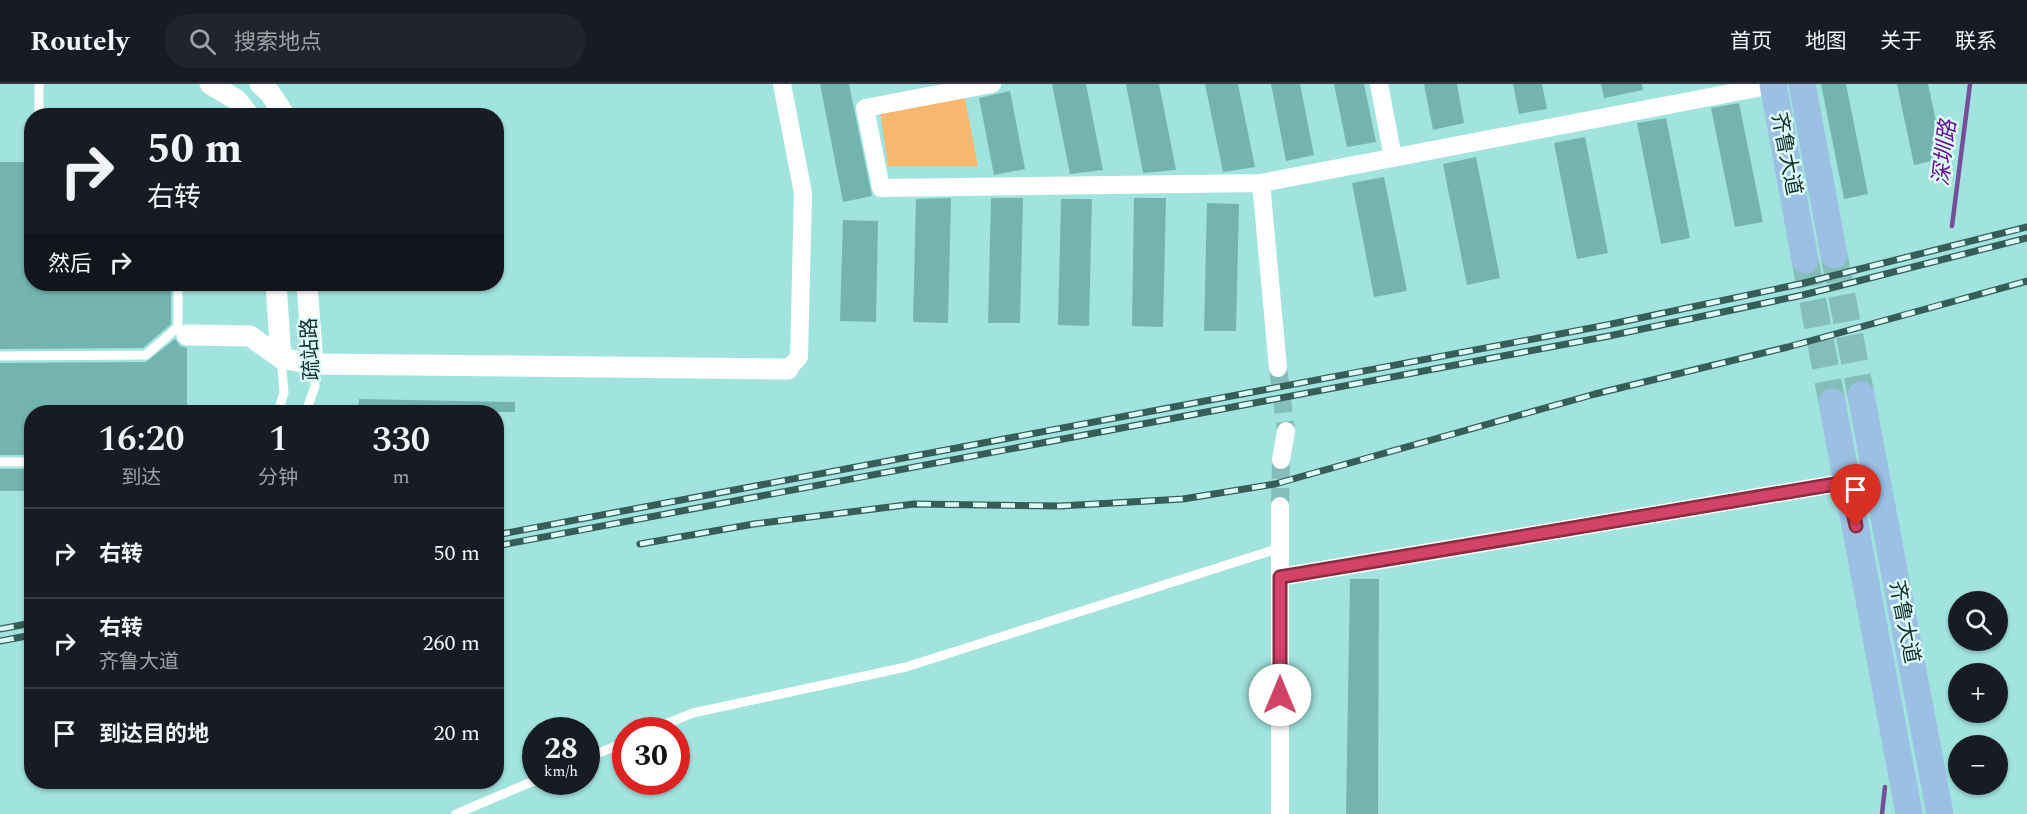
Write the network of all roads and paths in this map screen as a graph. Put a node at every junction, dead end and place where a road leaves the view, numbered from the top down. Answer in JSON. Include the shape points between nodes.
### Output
{"nodes":[{"id":1,"x":39,"y":84,"type":"edge"},
{"id":2,"x":210,"y":84,"type":"edge"},
{"id":3,"x":260,"y":84,"type":"edge"},
{"id":4,"x":782,"y":84,"type":"edge"},
{"id":5,"x":992,"y":84,"type":"edge"},
{"id":6,"x":1379,"y":84,"type":"edge"},
{"id":7,"x":1802,"y":84,"type":"edge"},
{"id":8,"x":1773,"y":85,"type":"edge"},
{"id":9,"x":39,"y":108,"type":"edge"},
{"id":10,"x":243,"y":108,"type":"edge"},
{"id":11,"x":280,"y":108,"type":"edge"},
{"id":12,"x":1393,"y":158,"type":"junction"},
{"id":13,"x":1261,"y":183,"type":"junction"},
{"id":14,"x":1834,"y":255,"type":"tunnel mouth"},
{"id":15,"x":1805,"y":260,"type":"tunnel mouth"},
{"id":16,"x":178,"y":291,"type":"edge"},
{"id":17,"x":276,"y":291,"type":"edge"},
{"id":18,"x":308,"y":291,"type":"edge"},
{"id":19,"x":187,"y":335,"type":"dead end"},
{"id":20,"x":0,"y":356,"type":"edge"},
{"id":21,"x":281,"y":358,"type":"junction"},
{"id":22,"x":313,"y":364,"type":"junction"},
{"id":23,"x":1278,"y":368,"type":"tunnel mouth"},
{"id":24,"x":788,"y":369,"type":"joint"},
{"id":25,"x":1861,"y":395,"type":"tunnel mouth"},
{"id":26,"x":1833,"y":402,"type":"tunnel mouth"},
{"id":27,"x":280,"y":405,"type":"edge"},
{"id":28,"x":308,"y":405,"type":"edge"},
{"id":29,"x":1286,"y":431,"type":"tunnel mouth"},
{"id":30,"x":1281,"y":460,"type":"tunnel mouth"},
{"id":31,"x":0,"y":462,"type":"edge"},
{"id":32,"x":24,"y":462,"type":"edge"},
{"id":33,"x":1847,"y":482,"type":"junction"},
{"id":34,"x":1280,"y":506,"type":"tunnel mouth"},
{"id":35,"x":1280,"y":548,"type":"junction"},
{"id":36,"x":1280,"y":577,"type":"junction"},
{"id":37,"x":681,"y":717,"type":"edge"},
{"id":38,"x":522,"y":786,"type":"edge"},
{"id":39,"x":456,"y":814,"type":"edge"},
{"id":40,"x":1280,"y":814,"type":"edge"},
{"id":41,"x":1909,"y":814,"type":"edge"},
{"id":42,"x":1940,"y":814,"type":"edge"}],
"edges":[{"from":1,"to":9,"type":"lane"},
{"from":2,"to":10,"type":"street"},
{"from":3,"to":11,"type":"street"},
{"from":4,"to":24,"type":"street","via":[[803,193],[799,357]]},
{"from":5,"to":13,"type":"street","via":[[865,108],[881,188]]},
{"from":6,"to":12,"type":"street"},
{"from":7,"to":14,"type":"main road","name":"齐鲁大道"},
{"from":8,"to":12,"type":"street"},
{"from":8,"to":15,"type":"main road","name":"齐鲁大道"},
{"from":12,"to":13,"type":"street"},
{"from":13,"to":23,"type":"street"},
{"from":16,"to":20,"type":"lane","via":[[178,327],[146,355]]},
{"from":17,"to":21,"type":"street","name":"疏站路"},
{"from":18,"to":22,"type":"street","name":"疏站路"},
{"from":19,"to":21,"type":"street","via":[[250,336]]},
{"from":21,"to":22,"type":"street"},
{"from":21,"to":27,"type":"lane","name":"疏站路","via":[[284,393]]},
{"from":22,"to":24,"type":"street"},
{"from":22,"to":28,"type":"lane","name":"疏站路","via":[[315,386]]},
{"from":25,"to":42,"type":"main road","name":"齐鲁大道"},
{"from":26,"to":33,"type":"main road","name":"齐鲁大道"},
{"from":29,"to":30,"type":"street"},
{"from":31,"to":32,"type":"lane"},
{"from":33,"to":36,"type":"street"},
{"from":33,"to":41,"type":"main road","name":"齐鲁大道"},
{"from":34,"to":35,"type":"street"},
{"from":35,"to":36,"type":"street"},
{"from":35,"to":37,"type":"lane","via":[[906,667]]},
{"from":36,"to":40,"type":"street"},
{"from":38,"to":39,"type":"lane"}]}
